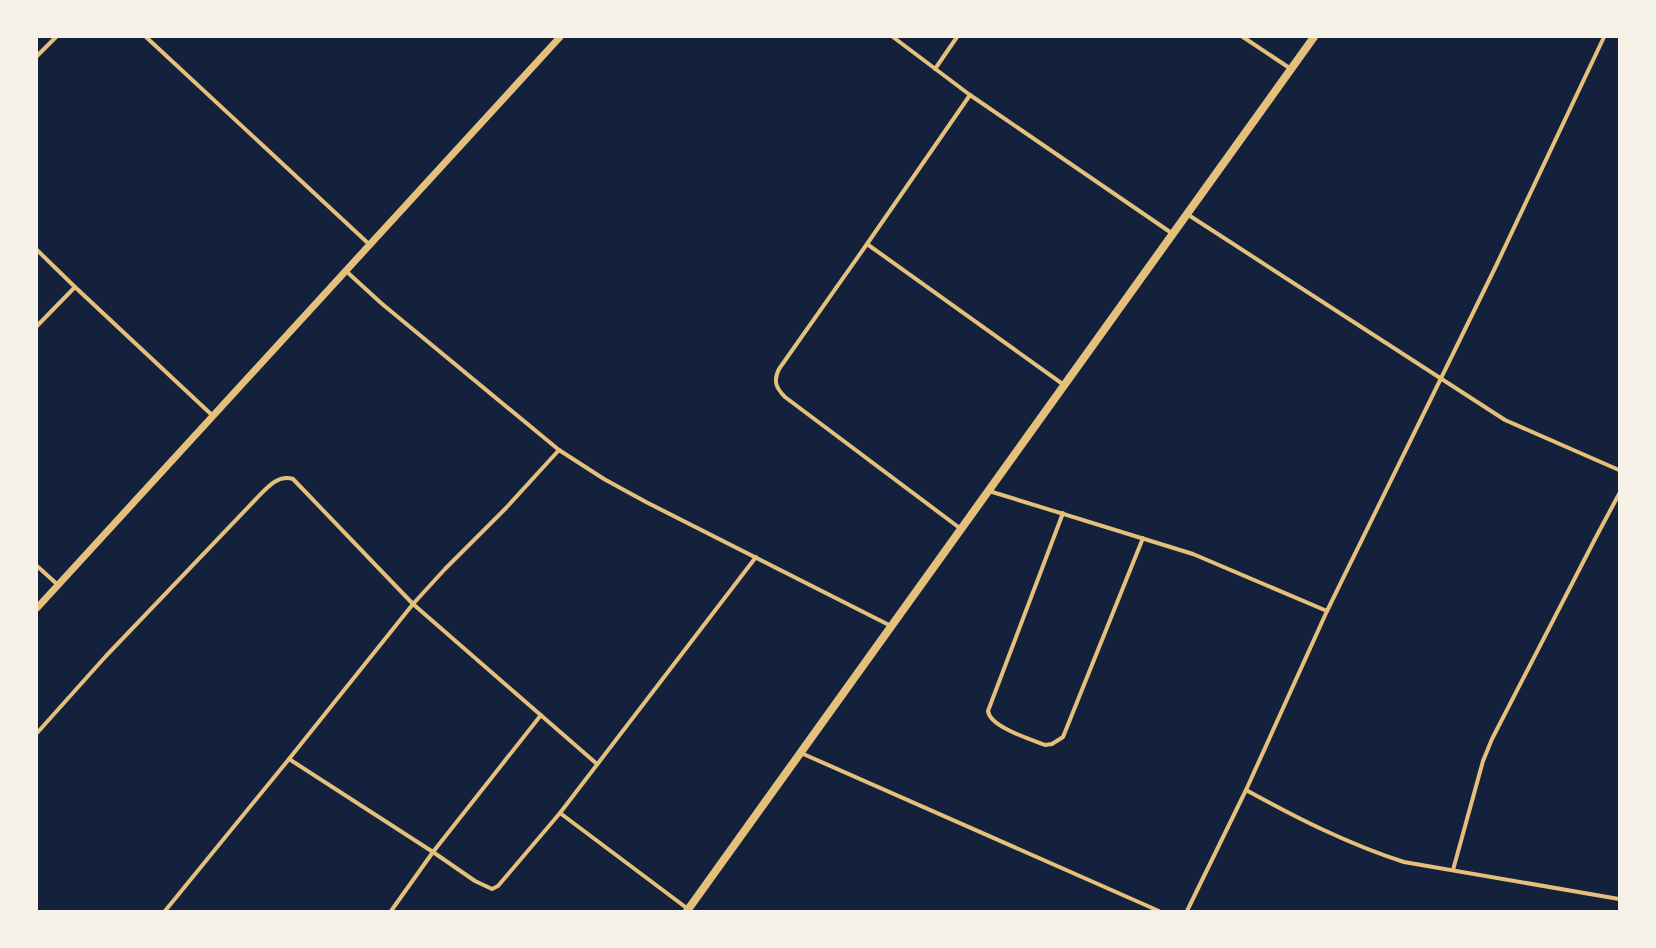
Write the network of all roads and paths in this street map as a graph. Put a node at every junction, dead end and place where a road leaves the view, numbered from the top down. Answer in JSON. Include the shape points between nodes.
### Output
{"nodes":[{"id":1,"x":56,"y":37,"type":"edge"},
{"id":2,"x":146,"y":37,"type":"edge"},
{"id":3,"x":560,"y":37,"type":"edge"},
{"id":4,"x":893,"y":37,"type":"edge"},
{"id":5,"x":957,"y":37,"type":"edge"},
{"id":6,"x":1243,"y":37,"type":"edge"},
{"id":7,"x":1314,"y":37,"type":"edge"},
{"id":8,"x":1604,"y":37,"type":"edge"},
{"id":9,"x":37,"y":56,"type":"edge"},
{"id":10,"x":935,"y":69,"type":"junction"},
{"id":11,"x":1291,"y":69,"type":"junction"},
{"id":12,"x":970,"y":95,"type":"junction"},
{"id":13,"x":1186,"y":214,"type":"junction"},
{"id":14,"x":1173,"y":234,"type":"junction"},
{"id":15,"x":866,"y":244,"type":"junction"},
{"id":16,"x":370,"y":245,"type":"junction"},
{"id":17,"x":37,"y":250,"type":"edge"},
{"id":18,"x":346,"y":271,"type":"junction"},
{"id":19,"x":75,"y":287,"type":"junction"},
{"id":20,"x":37,"y":326,"type":"edge"},
{"id":21,"x":1441,"y":379,"type":"junction"},
{"id":22,"x":1064,"y":385,"type":"junction"},
{"id":23,"x":213,"y":416,"type":"junction"},
{"id":24,"x":559,"y":450,"type":"junction"},
{"id":25,"x":1619,"y":470,"type":"edge"},
{"id":26,"x":988,"y":490,"type":"junction"},
{"id":27,"x":1619,"y":494,"type":"edge"},
{"id":28,"x":1063,"y":513,"type":"junction"},
{"id":29,"x":961,"y":529,"type":"junction"},
{"id":30,"x":1143,"y":538,"type":"junction"},
{"id":31,"x":756,"y":557,"type":"junction"},
{"id":32,"x":37,"y":566,"type":"edge"},
{"id":33,"x":58,"y":585,"type":"junction"},
{"id":34,"x":413,"y":604,"type":"junction"},
{"id":35,"x":37,"y":608,"type":"edge"},
{"id":36,"x":1327,"y":611,"type":"junction"},
{"id":37,"x":891,"y":626,"type":"junction"},
{"id":38,"x":541,"y":715,"type":"junction"},
{"id":39,"x":37,"y":733,"type":"edge"},
{"id":40,"x":800,"y":752,"type":"junction"},
{"id":41,"x":289,"y":759,"type":"junction"},
{"id":42,"x":598,"y":764,"type":"junction"},
{"id":43,"x":1246,"y":790,"type":"junction"},
{"id":44,"x":560,"y":813,"type":"junction"},
{"id":45,"x":433,"y":852,"type":"junction"},
{"id":46,"x":1453,"y":870,"type":"junction"},
{"id":47,"x":1619,"y":899,"type":"edge"},
{"id":48,"x":687,"y":910,"type":"edge"},
{"id":49,"x":165,"y":911,"type":"edge"},
{"id":50,"x":391,"y":911,"type":"edge"},
{"id":51,"x":1159,"y":911,"type":"edge"},
{"id":52,"x":1187,"y":911,"type":"edge"}],
"edges":[{"from":1,"to":9,"type":"street"},
{"from":2,"to":16,"type":"street"},
{"from":3,"to":16,"type":"street"},
{"from":4,"to":10,"type":"street"},
{"from":5,"to":10,"type":"street"},
{"from":6,"to":11,"type":"street"},
{"from":7,"to":11,"type":"main road"},
{"from":8,"to":21,"type":"street"},
{"from":10,"to":12,"type":"street"},
{"from":11,"to":13,"type":"main road"},
{"from":12,"to":14,"type":"street"},
{"from":12,"to":15,"type":"street"},
{"from":13,"to":14,"type":"main road"},
{"from":13,"to":21,"type":"street"},
{"from":14,"to":22,"type":"main road"},
{"from":15,"to":22,"type":"street"},
{"from":15,"to":29,"type":"street","via":[[779,369],[775,385],[785,397]]},
{"from":16,"to":18,"type":"street"},
{"from":17,"to":19,"type":"street"},
{"from":18,"to":23,"type":"street"},
{"from":18,"to":24,"type":"street"},
{"from":19,"to":20,"type":"street"},
{"from":19,"to":23,"type":"street"},
{"from":21,"to":25,"type":"street","via":[[1505,420]]},
{"from":21,"to":36,"type":"street"},
{"from":22,"to":26,"type":"main road"},
{"from":23,"to":33,"type":"street"},
{"from":24,"to":31,"type":"street","via":[[604,479]]},
{"from":24,"to":34,"type":"street"},
{"from":26,"to":28,"type":"street"},
{"from":26,"to":29,"type":"main road"},
{"from":27,"to":46,"type":"street","via":[[1492,739],[1483,761]]},
{"from":28,"to":30,"type":"street"},
{"from":28,"to":30,"type":"street","via":[[988,711],[989,716],[998,725],[1044,745],[1052,744],[1062,736]]},
{"from":29,"to":37,"type":"main road"},
{"from":30,"to":36,"type":"street","via":[[1193,554]]},
{"from":31,"to":37,"type":"street"},
{"from":31,"to":42,"type":"street"},
{"from":32,"to":33,"type":"street"},
{"from":33,"to":35,"type":"street"},
{"from":34,"to":38,"type":"street"},
{"from":34,"to":39,"type":"street","via":[[294,479],[288,477],[276,480],[106,656]]},
{"from":34,"to":41,"type":"street"},
{"from":36,"to":43,"type":"street"},
{"from":37,"to":40,"type":"main road"},
{"from":38,"to":42,"type":"street"},
{"from":38,"to":45,"type":"street"},
{"from":40,"to":48,"type":"main road"},
{"from":40,"to":51,"type":"street"},
{"from":41,"to":45,"type":"street"},
{"from":41,"to":49,"type":"street"},
{"from":42,"to":44,"type":"street"},
{"from":43,"to":46,"type":"street","via":[[1292,816],[1372,852],[1404,862]]},
{"from":43,"to":52,"type":"street"},
{"from":44,"to":45,"type":"street","via":[[498,886],[492,889],[475,881]]},
{"from":44,"to":48,"type":"street"},
{"from":45,"to":50,"type":"street"},
{"from":46,"to":47,"type":"street"}]}
